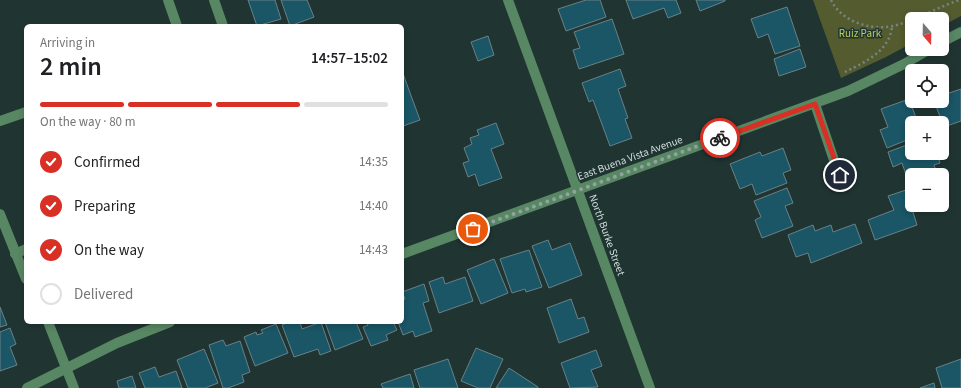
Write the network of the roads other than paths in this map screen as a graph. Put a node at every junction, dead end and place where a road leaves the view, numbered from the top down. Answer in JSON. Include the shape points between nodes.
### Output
{"nodes":[{"id":1,"x":168,"y":0,"type":"edge"},
{"id":2,"x":214,"y":0,"type":"edge"},
{"id":3,"x":508,"y":0,"type":"edge"},
{"id":4,"x":176,"y":24,"type":"edge"},
{"id":5,"x":222,"y":24,"type":"edge"},
{"id":6,"x":961,"y":32,"type":"edge"},
{"id":7,"x":949,"y":38,"type":"edge"},
{"id":8,"x":917,"y":56,"type":"edge"},
{"id":9,"x":815,"y":104,"type":"junction"},
{"id":10,"x":24,"y":113,"type":"edge"},
{"id":11,"x":0,"y":121,"type":"edge"},
{"id":12,"x":840,"y":175,"type":"dead end"},
{"id":13,"x":578,"y":189,"type":"junction"},
{"id":14,"x":0,"y":214,"type":"edge"},
{"id":15,"x":24,"y":250,"type":"edge"},
{"id":16,"x":404,"y":253,"type":"edge"},
{"id":17,"x":15,"y":254,"type":"junction"},
{"id":18,"x":24,"y":274,"type":"edge"},
{"id":19,"x":49,"y":324,"type":"edge"},
{"id":20,"x":165,"y":324,"type":"edge"},
{"id":21,"x":67,"y":368,"type":"junction"},
{"id":22,"x":27,"y":388,"type":"edge"},
{"id":23,"x":74,"y":388,"type":"edge"},
{"id":24,"x":650,"y":388,"type":"edge"}],
"edges":[{"from":1,"to":4,"type":"street"},
{"from":2,"to":5,"type":"street"},
{"from":3,"to":13,"type":"street","name":"North Burke Street"},
{"from":6,"to":7,"type":"street"},
{"from":8,"to":9,"type":"street","name":"East Buena Vista Avenue","via":[[878,77]]},
{"from":9,"to":12,"type":"street"},
{"from":9,"to":13,"type":"street","name":"East Buena Vista Avenue"},
{"from":10,"to":11,"type":"street"},
{"from":13,"to":16,"type":"street","name":"East Buena Vista Avenue"},
{"from":13,"to":24,"type":"street","name":"North Burke Street"},
{"from":14,"to":17,"type":"street"},
{"from":15,"to":17,"type":"street"},
{"from":17,"to":18,"type":"street"},
{"from":19,"to":21,"type":"street"},
{"from":20,"to":21,"type":"street","via":[[117,343]]},
{"from":21,"to":22,"type":"street"},
{"from":21,"to":23,"type":"street"}]}
